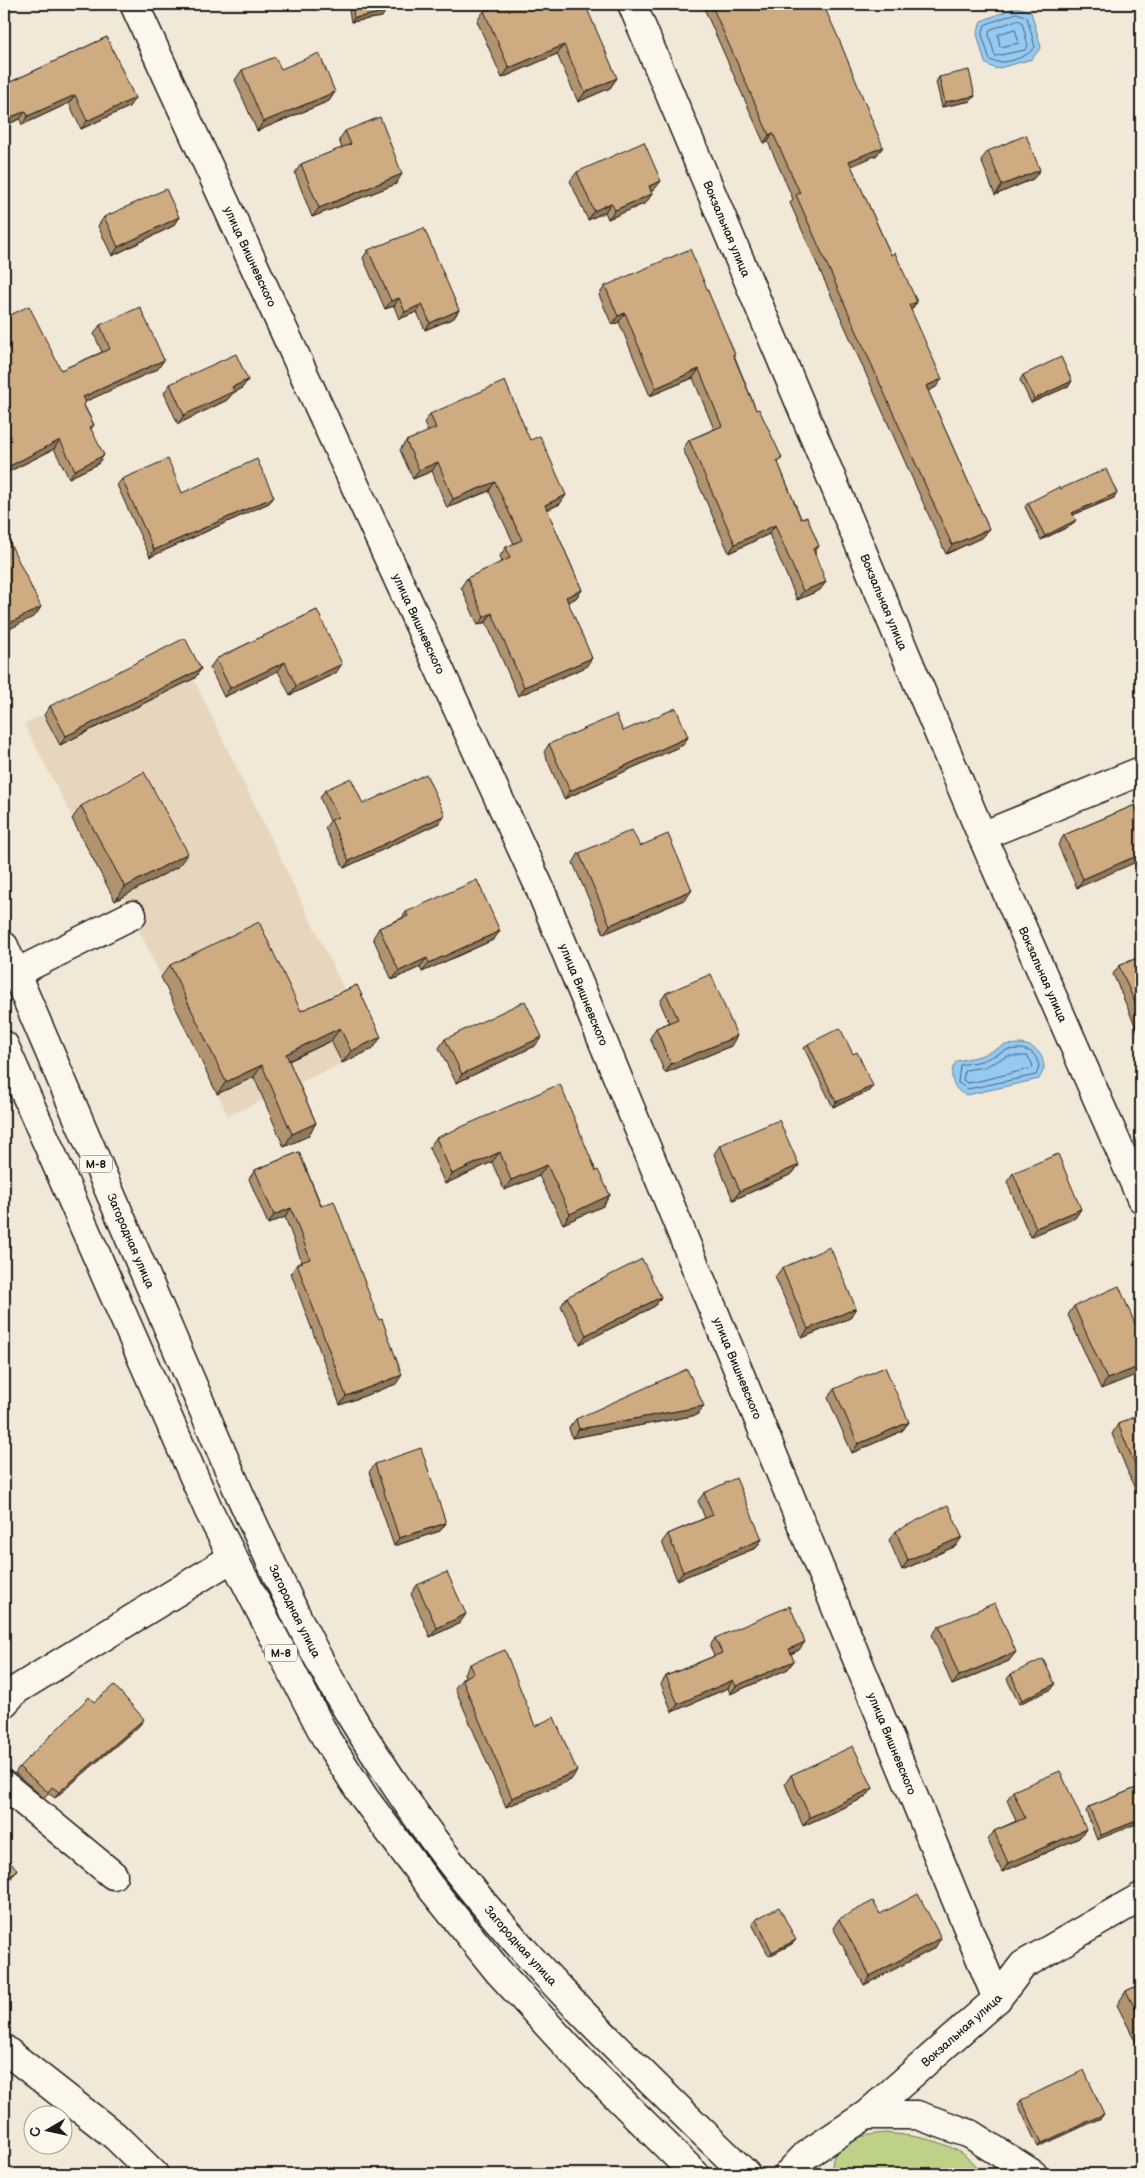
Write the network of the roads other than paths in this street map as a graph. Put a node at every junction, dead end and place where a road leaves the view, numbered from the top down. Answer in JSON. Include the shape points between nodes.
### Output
{"nodes":[{"id":1,"x":134,"y":4,"type":"edge"},
{"id":2,"x":632,"y":4,"type":"edge"},
{"id":3,"x":1141,"y":771,"type":"edge"},
{"id":4,"x":982,"y":836,"type":"junction"},
{"id":5,"x":132,"y":915,"type":"dead end"},
{"id":6,"x":4,"y":946,"type":"edge"},
{"id":7,"x":16,"y":974,"type":"junction"},
{"id":8,"x":4,"y":1045,"type":"edge"},
{"id":9,"x":1141,"y":1198,"type":"edge"},
{"id":10,"x":232,"y":1558,"type":"junction"},
{"id":11,"x":4,"y":1704,"type":"edge"},
{"id":12,"x":4,"y":1785,"type":"edge"},
{"id":13,"x":113,"y":1875,"type":"dead end"},
{"id":14,"x":1141,"y":1897,"type":"edge"},
{"id":15,"x":997,"y":1999,"type":"junction"},
{"id":16,"x":4,"y":2049,"type":"edge"},
{"id":17,"x":866,"y":2115,"type":"junction"},
{"id":18,"x":154,"y":2174,"type":"edge"},
{"id":19,"x":695,"y":2174,"type":"edge"},
{"id":20,"x":746,"y":2174,"type":"edge"},
{"id":21,"x":788,"y":2174,"type":"edge"},
{"id":22,"x":1033,"y":2174,"type":"edge"}],
"edges":[{"from":1,"to":15,"type":"main road","name":"улица Вишневского","via":[[538,884]]},
{"from":2,"to":4,"type":"main road","name":"Вокзальная улица"},
{"from":3,"to":4,"type":"main road"},
{"from":4,"to":9,"type":"main road","name":"Вокзальная улица"},
{"from":5,"to":7,"type":"main road"},
{"from":6,"to":7,"type":"main road","name":"Загородная улица","number":"М-8"},
{"from":7,"to":20,"type":"main road","name":"Загородная улица","number":"М-8","via":[[240,1495],[353,1720],[434,1840],[526,1952],[640,2071]]},
{"from":8,"to":10,"type":"main road","number":"М-8"},
{"from":10,"to":11,"type":"main road","via":[[16,1690]]},
{"from":10,"to":19,"type":"main road","number":"М-8","via":[[327,1740],[363,1796],[432,1889],[498,1972],[579,2059]]},
{"from":12,"to":13,"type":"main road"},
{"from":14,"to":15,"type":"main road","name":"Вокзальная улица","via":[[1023,1965]]},
{"from":15,"to":17,"type":"main road","name":"Вокзальная улица"},
{"from":16,"to":18,"type":"main road","via":[[115,2136]]},
{"from":17,"to":21,"type":"main road","name":"Вокзальная улица","via":[[806,2155]]},
{"from":17,"to":22,"type":"main road","via":[[917,2114],[970,2134]]}]}
